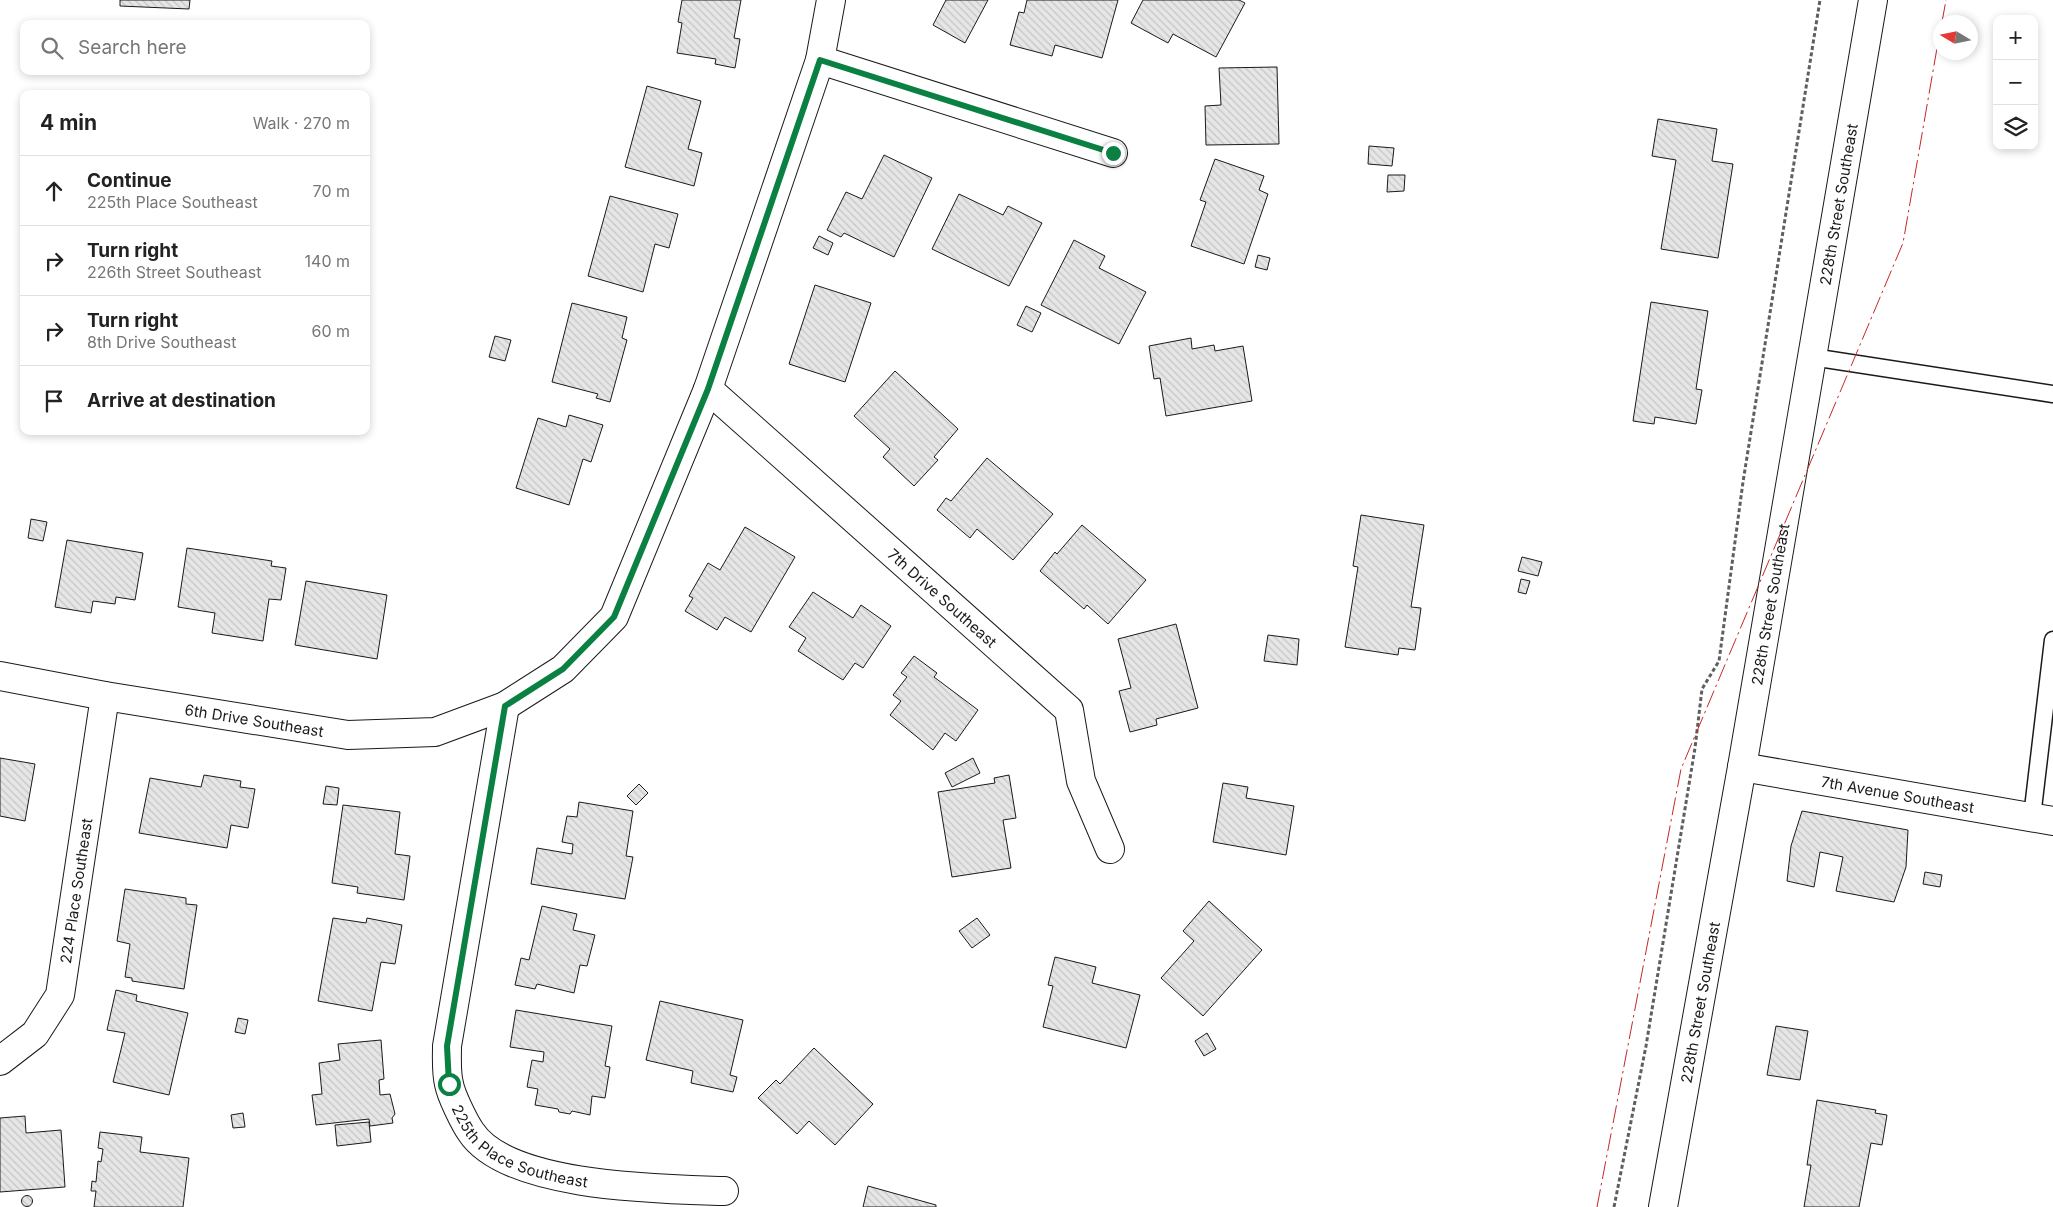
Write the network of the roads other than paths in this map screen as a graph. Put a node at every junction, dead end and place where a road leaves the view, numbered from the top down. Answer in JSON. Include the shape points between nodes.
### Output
{"nodes":[{"id":1,"x":831,"y":0,"type":"edge"},
{"id":2,"x":1873,"y":0,"type":"edge"},
{"id":3,"x":820,"y":60,"type":"junction"},
{"id":4,"x":1113,"y":153,"type":"dead end"},
{"id":5,"x":1812,"y":357,"type":"junction"},
{"id":6,"x":708,"y":389,"type":"junction"},
{"id":7,"x":2053,"y":394,"type":"edge"},
{"id":8,"x":2053,"y":640,"type":"edge"},
{"id":9,"x":0,"y":676,"type":"edge"},
{"id":10,"x":105,"y":696,"type":"junction"},
{"id":11,"x":505,"y":706,"type":"junction"},
{"id":12,"x":1742,"y":767,"type":"junction"},
{"id":13,"x":2042,"y":819,"type":"edge"},
{"id":14,"x":1110,"y":849,"type":"dead end"},
{"id":15,"x":0,"y":1061,"type":"edge"},
{"id":16,"x":724,"y":1191,"type":"dead end"},
{"id":17,"x":1663,"y":1207,"type":"edge"}],
"edges":[{"from":1,"to":3,"type":"street","name":"6th Drive Southeast"},
{"from":2,"to":5,"type":"street","name":"228th Street Southeast"},
{"from":3,"to":4,"type":"street"},
{"from":3,"to":6,"type":"street","name":"6th Drive Southeast"},
{"from":5,"to":7,"type":"lane"},
{"from":5,"to":12,"type":"street","name":"228th Street Southeast"},
{"from":6,"to":11,"type":"street","name":"6th Drive Southeast","via":[[614,617],[563,669]]},
{"from":6,"to":14,"type":"street","name":"7th Drive Southeast","via":[[1069,710],[1081,781]]},
{"from":8,"to":13,"type":"lane"},
{"from":9,"to":10,"type":"street","name":"6th Drive Southeast"},
{"from":10,"to":11,"type":"street","name":"6th Drive Southeast","via":[[348,735],[436,732]]},
{"from":10,"to":15,"type":"street","name":"224 Place Southeast","via":[[60,995],[35,1034]]},
{"from":11,"to":16,"type":"street","name":"225th Place Southeast","via":[[447,1046],[449,1084],[471,1133],[495,1155],[552,1176],[662,1189]]},
{"from":12,"to":13,"type":"street","name":"7th Avenue Southeast"},
{"from":12,"to":17,"type":"street","name":"228th Street Southeast"}]}
